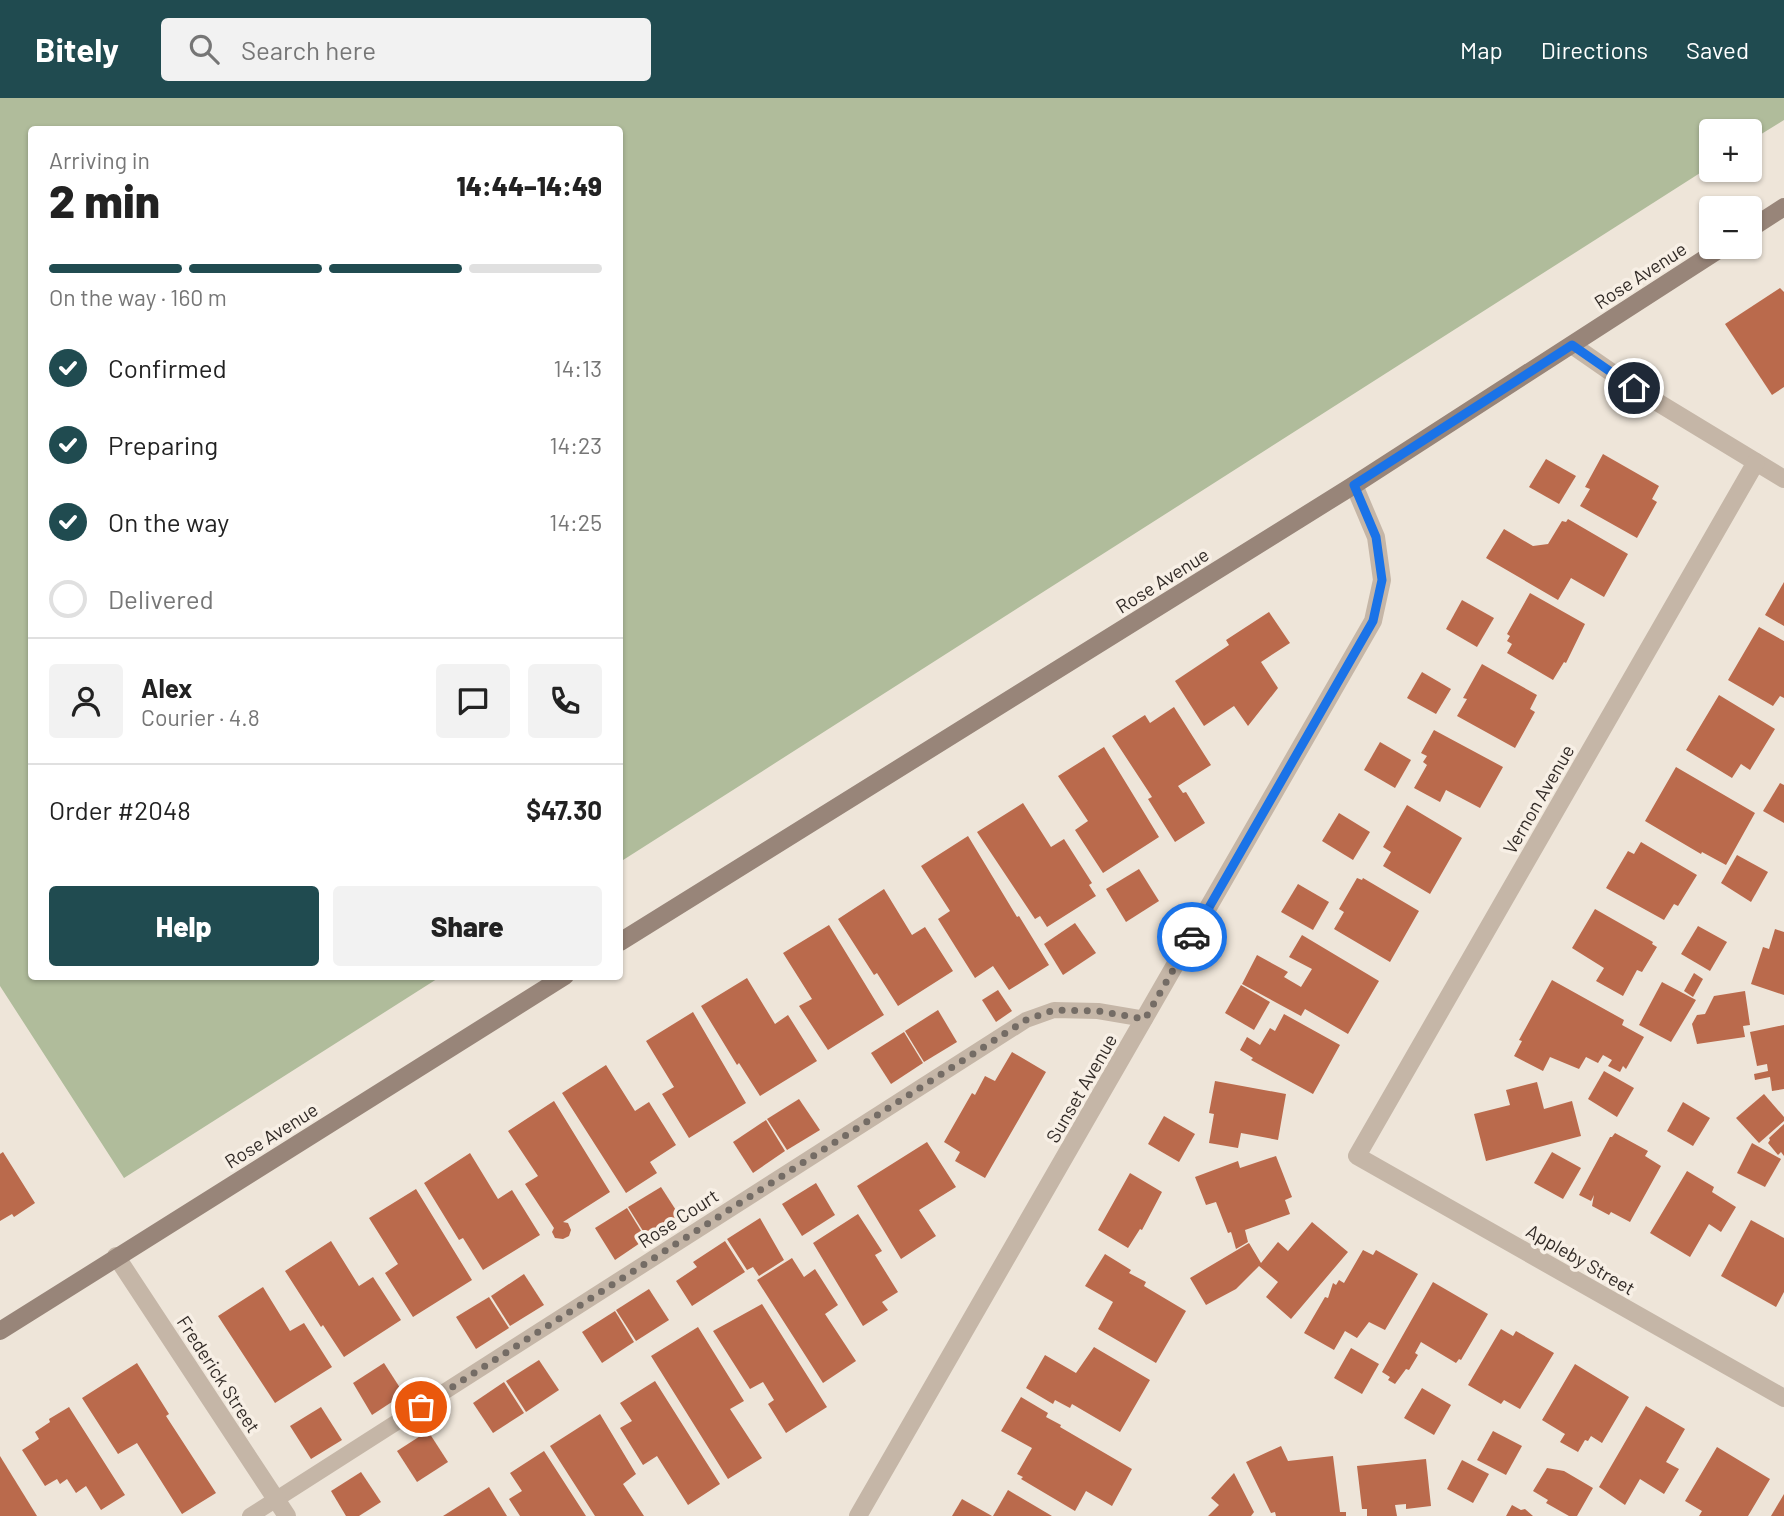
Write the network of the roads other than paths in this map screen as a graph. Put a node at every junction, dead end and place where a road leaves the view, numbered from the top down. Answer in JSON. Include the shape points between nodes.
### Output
{"nodes":[{"id":1,"x":1784,"y":207,"type":"edge"},
{"id":2,"x":1762,"y":221,"type":"edge"},
{"id":3,"x":1705,"y":259,"type":"edge"},
{"id":4,"x":1572,"y":345,"type":"junction"},
{"id":5,"x":1756,"y":462,"type":"junction"},
{"id":6,"x":1784,"y":479,"type":"edge"},
{"id":7,"x":1354,"y":485,"type":"junction"},
{"id":8,"x":623,"y":940,"type":"edge"},
{"id":9,"x":559,"y":980,"type":"edge"},
{"id":10,"x":1145,"y":1019,"type":"junction"},
{"id":11,"x":1357,"y":1156,"type":"joint"},
{"id":12,"x":116,"y":1256,"type":"junction"},
{"id":13,"x":0,"y":1331,"type":"edge"},
{"id":14,"x":1784,"y":1398,"type":"edge"},
{"id":15,"x":276,"y":1499,"type":"junction"},
{"id":16,"x":250,"y":1516,"type":"edge"},
{"id":17,"x":287,"y":1516,"type":"edge"},
{"id":18,"x":858,"y":1516,"type":"edge"}],
"edges":[{"from":1,"to":2,"type":"street"},
{"from":3,"to":4,"type":"street","name":"Rose Avenue"},
{"from":4,"to":5,"type":"street"},
{"from":4,"to":7,"type":"street","name":"Rose Avenue"},
{"from":5,"to":6,"type":"street"},
{"from":5,"to":11,"type":"street","name":"Vernon Avenue"},
{"from":7,"to":8,"type":"street","name":"Rose Avenue"},
{"from":7,"to":10,"type":"street","name":"Sunset Avenue","via":[[1376,537],[1382,580],[1373,621]]},
{"from":9,"to":12,"type":"street","name":"Rose Avenue"},
{"from":10,"to":15,"type":"lane","name":"Rose Court","via":[[1054,1010],[1026,1020]]},
{"from":10,"to":18,"type":"street","name":"Sunset Avenue"},
{"from":11,"to":14,"type":"street","name":"Appleby Street"},
{"from":12,"to":13,"type":"street","name":"Rose Avenue"},
{"from":12,"to":15,"type":"street","name":"Frederick Street"},
{"from":15,"to":16,"type":"lane","name":"Rose Court"},
{"from":15,"to":17,"type":"street","name":"Frederick Street"}]}
